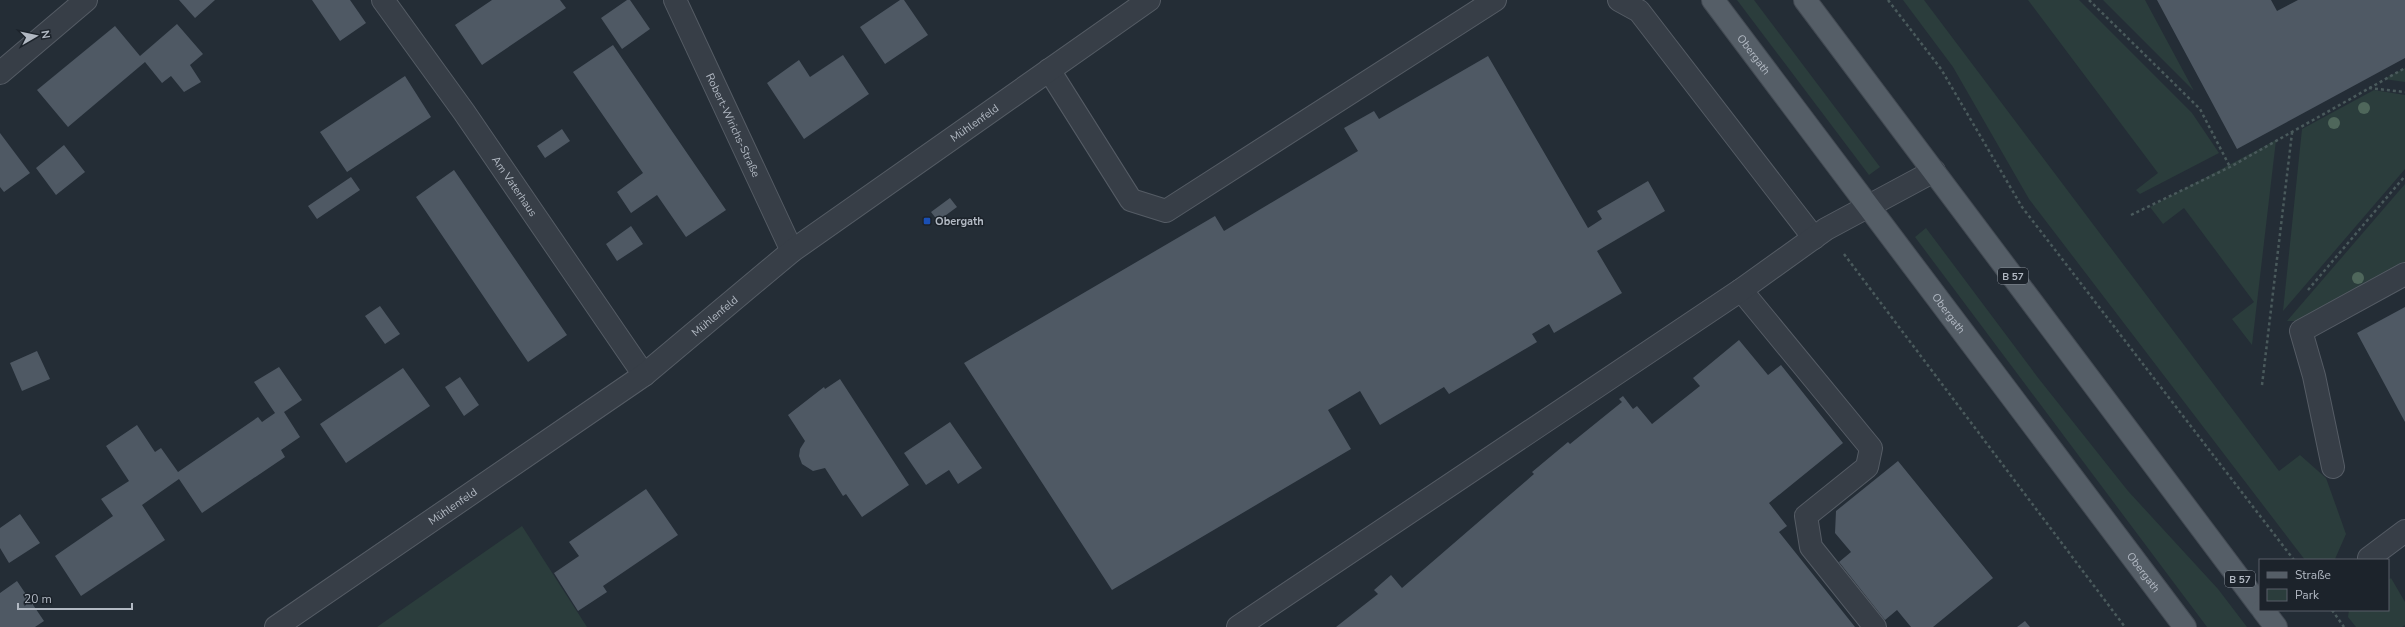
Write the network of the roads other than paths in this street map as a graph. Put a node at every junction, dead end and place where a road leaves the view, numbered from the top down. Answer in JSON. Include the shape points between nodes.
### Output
{"nodes":[{"id":1,"x":86,"y":0,"type":"edge"},
{"id":2,"x":383,"y":0,"type":"edge"},
{"id":3,"x":675,"y":0,"type":"edge"},
{"id":4,"x":1149,"y":0,"type":"edge"},
{"id":5,"x":1495,"y":0,"type":"edge"},
{"id":6,"x":1619,"y":0,"type":"edge"},
{"id":7,"x":1713,"y":0,"type":"edge"},
{"id":8,"x":1805,"y":0,"type":"edge"},
{"id":9,"x":1049,"y":70,"type":"junction"},
{"id":10,"x":0,"y":73,"type":"edge"},
{"id":11,"x":1934,"y":171,"type":"junction"},
{"id":12,"x":1867,"y":206,"type":"junction"},
{"id":13,"x":1820,"y":234,"type":"junction"},
{"id":14,"x":792,"y":250,"type":"junction"},
{"id":15,"x":2405,"y":274,"type":"edge"},
{"id":16,"x":1741,"y":290,"type":"junction"},
{"id":17,"x":644,"y":375,"type":"junction"},
{"id":18,"x":2333,"y":467,"type":"dead end"},
{"id":19,"x":2405,"y":532,"type":"edge"},
{"id":20,"x":2369,"y":558,"type":"dead end"},
{"id":21,"x":2259,"y":605,"type":"edge"},
{"id":22,"x":2264,"y":611,"type":"edge"},
{"id":23,"x":276,"y":627,"type":"edge"},
{"id":24,"x":1238,"y":627,"type":"edge"},
{"id":25,"x":1875,"y":627,"type":"edge"},
{"id":26,"x":2186,"y":627,"type":"edge"},
{"id":27,"x":2276,"y":627,"type":"edge"}],
"edges":[{"from":1,"to":10,"type":"street"},
{"from":2,"to":17,"type":"street","name":"Am Vaterhaus","via":[[464,112]]},
{"from":3,"to":14,"type":"street","name":"Robert-Wirichs-Straße"},
{"from":4,"to":9,"type":"street","name":"Mühlenfeld"},
{"from":5,"to":9,"type":"street","via":[[1166,211],[1130,200]]},
{"from":6,"to":13,"type":"street","via":[[1640,11]]},
{"from":7,"to":12,"type":"main road","name":"Obergath"},
{"from":8,"to":11,"type":"main road","number":"B 57"},
{"from":9,"to":14,"type":"street","name":"Mühlenfeld"},
{"from":11,"to":12,"type":"street"},
{"from":11,"to":21,"type":"main road","number":"B 57"},
{"from":12,"to":13,"type":"street"},
{"from":12,"to":26,"type":"main road","name":"Obergath"},
{"from":13,"to":16,"type":"street"},
{"from":14,"to":17,"type":"street","name":"Mühlenfeld"},
{"from":15,"to":18,"type":"street","via":[[2301,331],[2314,376]]},
{"from":16,"to":24,"type":"street"},
{"from":16,"to":25,"type":"street","via":[[1871,448],[1867,467],[1806,516],[1811,547]]},
{"from":17,"to":23,"type":"street","name":"Mühlenfeld"},
{"from":19,"to":20,"type":"street"},
{"from":22,"to":27,"type":"main road"}]}
